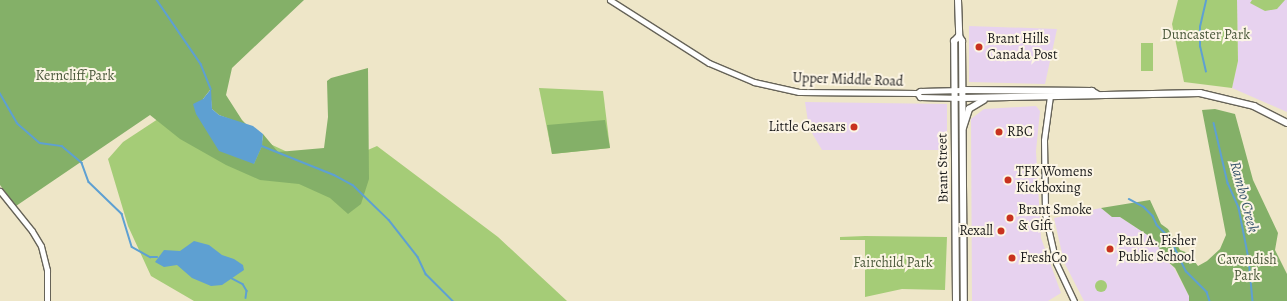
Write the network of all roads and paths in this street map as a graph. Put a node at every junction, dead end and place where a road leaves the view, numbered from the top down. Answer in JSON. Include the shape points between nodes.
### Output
{"nodes":[{"id":1,"x":610,"y":0,"type":"edge"},
{"id":2,"x":958,"y":0,"type":"edge"},
{"id":3,"x":959,"y":36,"type":"junction"},
{"id":4,"x":955,"y":90,"type":"junction"},
{"id":5,"x":962,"y":90,"type":"junction"},
{"id":6,"x":917,"y":93,"type":"junction"},
{"id":7,"x":1097,"y":94,"type":"junction"},
{"id":8,"x":1050,"y":96,"type":"junction"},
{"id":9,"x":955,"y":97,"type":"junction"},
{"id":10,"x":962,"y":98,"type":"junction"},
{"id":11,"x":990,"y":98,"type":"junction"},
{"id":12,"x":1287,"y":123,"type":"edge"},
{"id":13,"x":962,"y":130,"type":"junction"},
{"id":14,"x":0,"y":191,"type":"edge"},
{"id":15,"x":47,"y":301,"type":"edge"},
{"id":16,"x":956,"y":301,"type":"edge"},
{"id":17,"x":964,"y":301,"type":"edge"},
{"id":18,"x":1074,"y":301,"type":"edge"}],
"edges":[{"from":1,"to":6,"type":"street","name":"Upper Middle Road","via":[[714,66],[754,82],[799,92]]},
{"from":2,"to":3,"type":"main road","name":"Brant Street"},
{"from":3,"to":4,"type":"main road","name":"Brant Street","via":[[954,41]]},
{"from":3,"to":5,"type":"main road","name":"Brant Street","via":[[962,41]]},
{"from":4,"to":5,"type":"street","name":"Upper Middle Road"},
{"from":4,"to":6,"type":"street","name":"Upper Middle Road"},
{"from":4,"to":9,"type":"main road","name":"Brant Street"},
{"from":5,"to":7,"type":"main road","name":"Upper Middle Road","via":[[1092,91]]},
{"from":5,"to":10,"type":"main road","name":"Brant Street"},
{"from":6,"to":9,"type":"street","name":"Upper Middle Road","via":[[920,96]]},
{"from":7,"to":8,"type":"main road","name":"Upper Middle Road","via":[[1093,97]]},
{"from":7,"to":12,"type":"main road","name":"Upper Middle Road","via":[[1182,92],[1216,95],[1254,106]]},
{"from":8,"to":11,"type":"main road","name":"Upper Middle Road"},
{"from":8,"to":18,"type":"street","via":[[1044,140],[1045,214],[1056,263]]},
{"from":9,"to":10,"type":"street","name":"Upper Middle Road"},
{"from":9,"to":16,"type":"main road","name":"Brant Street"},
{"from":10,"to":11,"type":"main road","name":"Upper Middle Road"},
{"from":10,"to":13,"type":"main road","name":"Brant Street"},
{"from":11,"to":13,"type":"main road","via":[[969,109]]},
{"from":13,"to":17,"type":"main road","name":"Brant Street"},
{"from":14,"to":15,"type":"street","via":[[41,246],[47,270]]}]}
